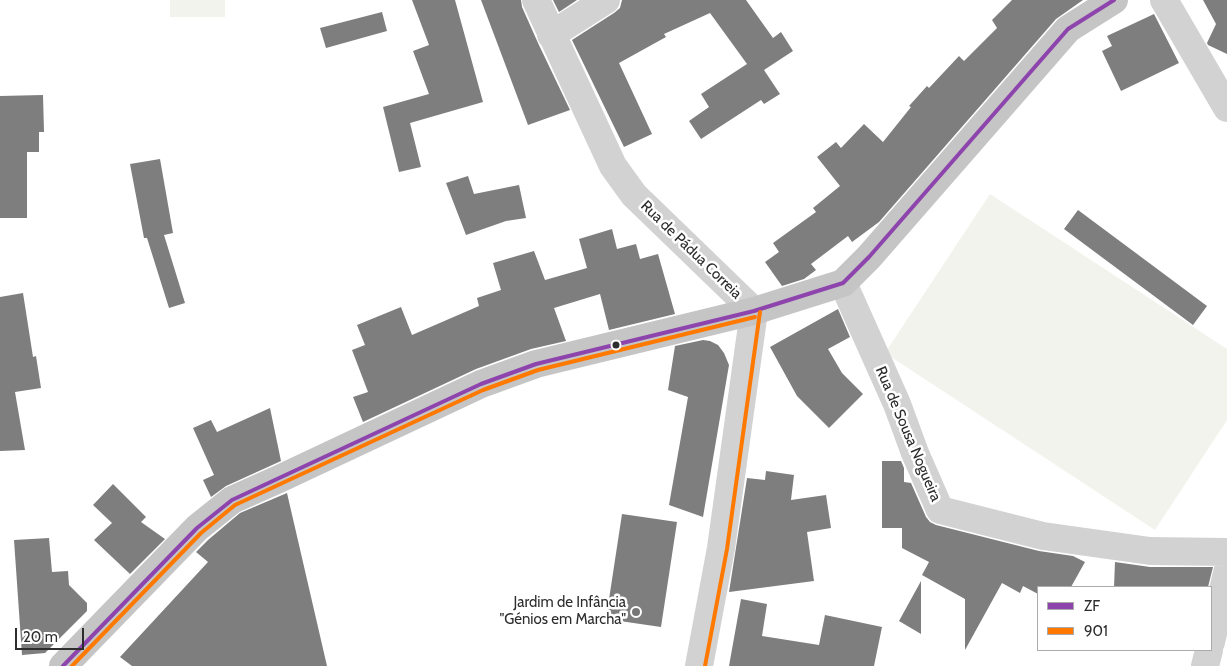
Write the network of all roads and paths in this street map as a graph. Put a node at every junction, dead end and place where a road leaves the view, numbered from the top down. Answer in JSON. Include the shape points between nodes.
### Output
{"nodes":[{"id":1,"x":536,"y":0,"type":"edge"},
{"id":2,"x":606,"y":0,"type":"edge"},
{"id":3,"x":1114,"y":0,"type":"edge"},
{"id":4,"x":1164,"y":0,"type":"edge"},
{"id":5,"x":551,"y":35,"type":"junction"},
{"id":6,"x":1227,"y":108,"type":"edge"},
{"id":7,"x":843,"y":283,"type":"junction"},
{"id":8,"x":754,"y":311,"type":"junction"},
{"id":9,"x":1227,"y":552,"type":"edge"},
{"id":10,"x":1227,"y":573,"type":"edge"},
{"id":11,"x":1212,"y":638,"type":"edge"},
{"id":12,"x":1209,"y":651,"type":"edge"},
{"id":13,"x":63,"y":666,"type":"edge"},
{"id":14,"x":699,"y":666,"type":"edge"},
{"id":15,"x":1205,"y":666,"type":"edge"}],
"edges":[{"from":1,"to":5,"type":"street","name":"Rua de Pádua Correia"},
{"from":2,"to":5,"type":"street"},
{"from":3,"to":7,"type":"main road","via":[[1068,29]]},
{"from":4,"to":6,"type":"street"},
{"from":5,"to":8,"type":"street","name":"Rua de Pádua Correia","via":[[613,166],[634,195]]},
{"from":7,"to":8,"type":"main road"},
{"from":7,"to":9,"type":"street","name":"Rua de Sousa Nogueira","via":[[940,510],[1043,536],[1150,551]]},
{"from":8,"to":13,"type":"main road","via":[[536,364],[481,384],[232,500],[197,528]]},
{"from":8,"to":14,"type":"street","name":"Rua de Pádua Correia","via":[[721,548]]},
{"from":10,"to":11,"type":"street"},
{"from":12,"to":15,"type":"street"}]}
